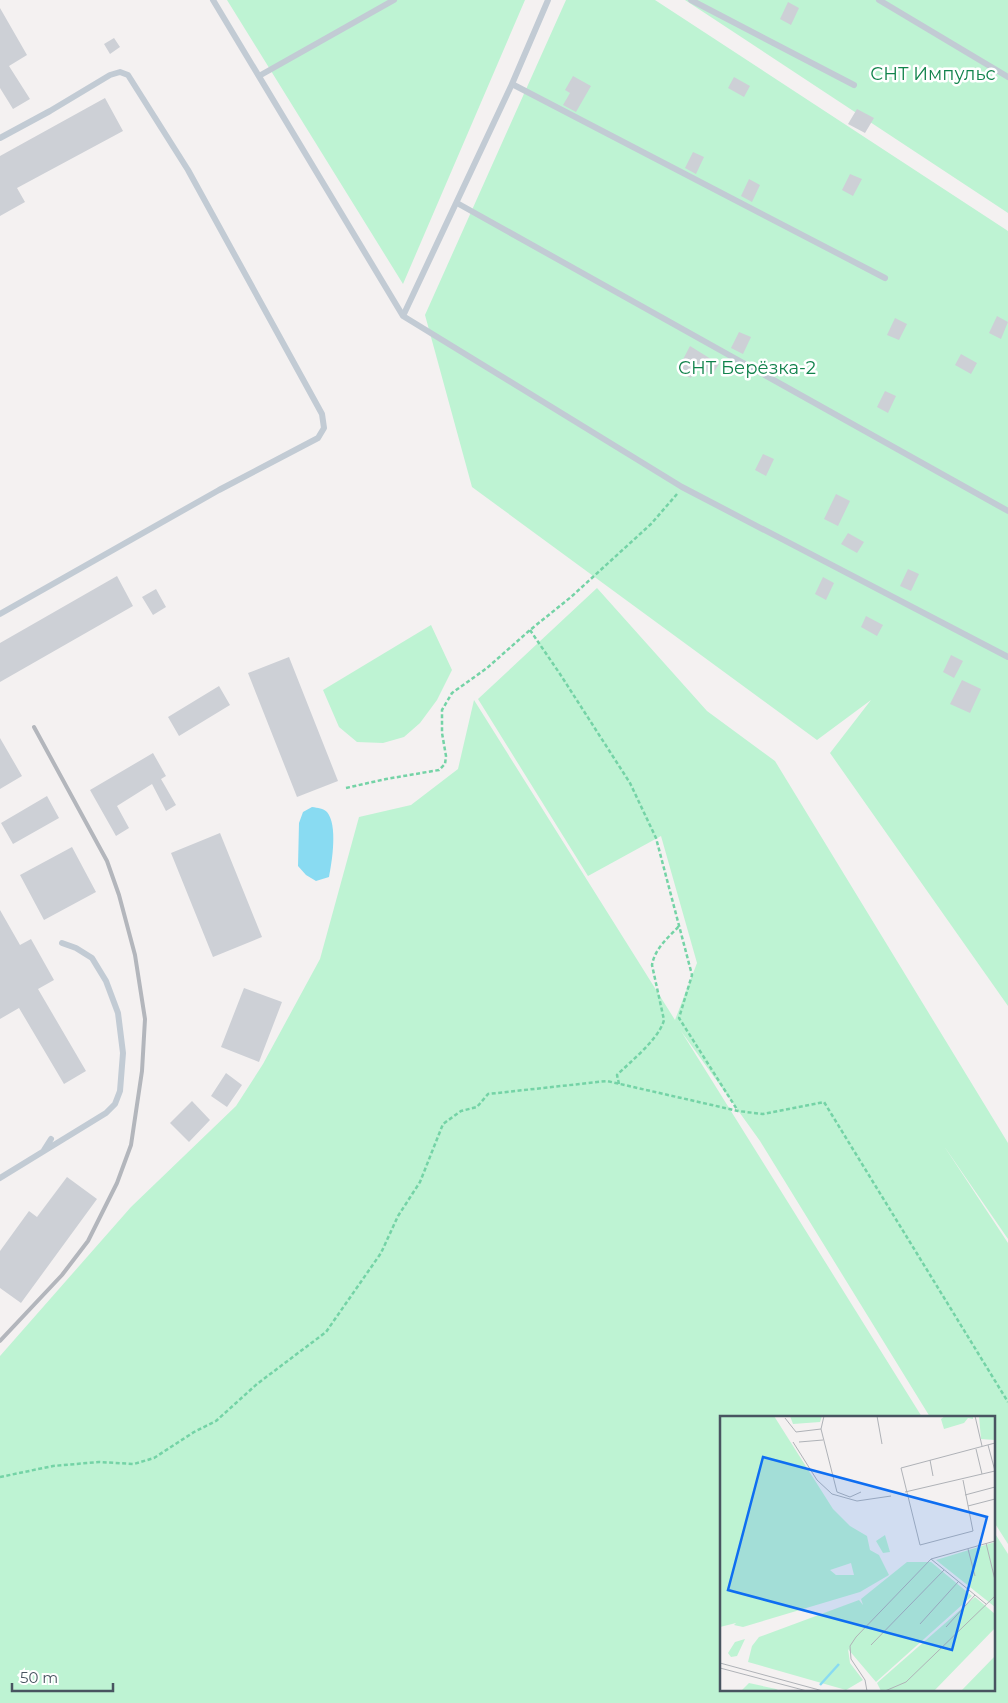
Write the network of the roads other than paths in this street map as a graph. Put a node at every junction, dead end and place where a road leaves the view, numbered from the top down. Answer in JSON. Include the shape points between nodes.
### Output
{"nodes":[{"id":1,"x":212,"y":0,"type":"edge"},
{"id":2,"x":394,"y":0,"type":"edge"},
{"id":3,"x":548,"y":0,"type":"edge"},
{"id":4,"x":691,"y":0,"type":"edge"},
{"id":5,"x":879,"y":0,"type":"edge"},
{"id":6,"x":258,"y":76,"type":"junction"},
{"id":7,"x":1008,"y":77,"type":"edge"},
{"id":8,"x":512,"y":84,"type":"junction"},
{"id":9,"x":854,"y":85,"type":"dead end"},
{"id":10,"x":0,"y":138,"type":"edge"},
{"id":11,"x":457,"y":203,"type":"junction"},
{"id":12,"x":885,"y":278,"type":"dead end"},
{"id":13,"x":403,"y":316,"type":"junction"},
{"id":14,"x":1008,"y":511,"type":"edge"},
{"id":15,"x":0,"y":614,"type":"edge"},
{"id":16,"x":1008,"y":657,"type":"edge"},
{"id":17,"x":62,"y":943,"type":"dead end"},
{"id":18,"x":51,"y":1139,"type":"dead end"},
{"id":19,"x":44,"y":1151,"type":"junction"},
{"id":20,"x":0,"y":1178,"type":"edge"}],
"edges":[{"from":1,"to":6,"type":"lane"},
{"from":2,"to":6,"type":"lane"},
{"from":3,"to":8,"type":"lane"},
{"from":4,"to":9,"type":"lane"},
{"from":5,"to":7,"type":"lane"},
{"from":6,"to":13,"type":"lane"},
{"from":8,"to":11,"type":"lane"},
{"from":8,"to":12,"type":"lane"},
{"from":10,"to":15,"type":"lane","via":[[110,75],[120,72],[128,75],[193,178],[322,414],[324,428],[318,438]]},
{"from":11,"to":13,"type":"lane"},
{"from":11,"to":14,"type":"lane"},
{"from":13,"to":16,"type":"lane","via":[[682,487]]},
{"from":17,"to":19,"type":"lane","via":[[92,958],[106,981],[118,1013],[124,1053],[120,1091],[115,1104],[106,1113]]},
{"from":18,"to":19,"type":"lane"},
{"from":19,"to":20,"type":"lane"}]}
